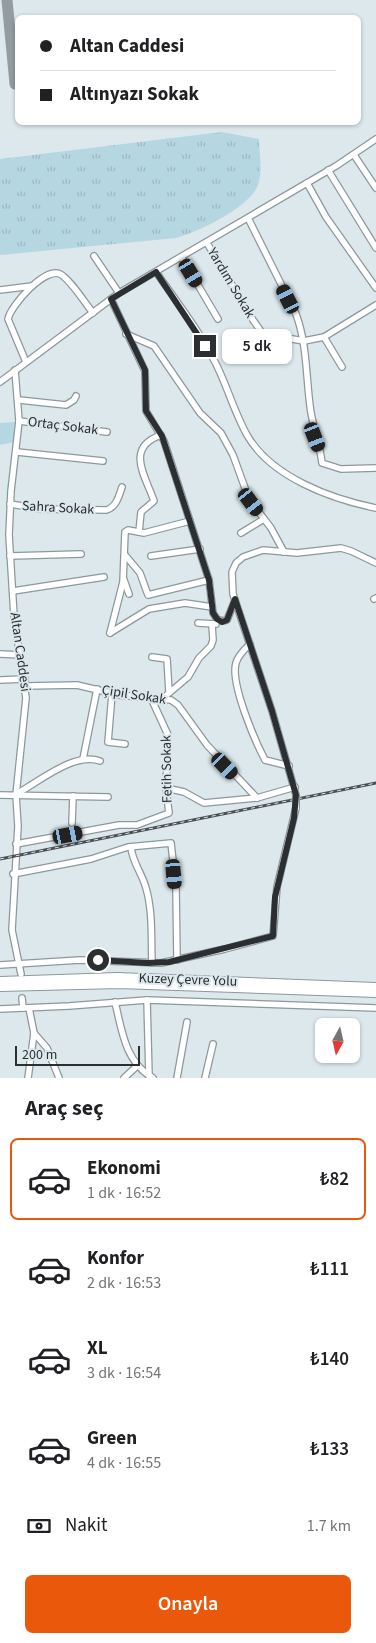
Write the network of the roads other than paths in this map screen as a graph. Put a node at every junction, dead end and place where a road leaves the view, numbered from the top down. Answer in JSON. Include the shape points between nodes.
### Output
{"nodes":[{"id":1,"x":376,"y":139,"type":"edge"},
{"id":2,"x":354,"y":154,"type":"junction"},
{"id":3,"x":328,"y":170,"type":"junction"},
{"id":4,"x":307,"y":183,"type":"junction"},
{"id":5,"x":376,"y":188,"type":"edge"},
{"id":6,"x":248,"y":218,"type":"junction"},
{"id":7,"x":207,"y":243,"type":"junction"},
{"id":8,"x":376,"y":248,"type":"edge"},
{"id":9,"x":94,"y":256,"type":"dead end"},
{"id":10,"x":182,"y":258,"type":"junction"},
{"id":11,"x":156,"y":272,"type":"junction"},
{"id":12,"x":34,"y":286,"type":"junction"},
{"id":13,"x":376,"y":288,"type":"edge"},
{"id":14,"x":0,"y":290,"type":"edge"},
{"id":15,"x":119,"y":293,"type":"junction"},
{"id":16,"x":111,"y":299,"type":"junction"},
{"id":17,"x":376,"y":305,"type":"edge"},
{"id":18,"x":93,"y":313,"type":"junction"},
{"id":19,"x":218,"y":320,"type":"dead end"},
{"id":20,"x":126,"y":334,"type":"junction"},
{"id":21,"x":262,"y":334,"type":"junction"},
{"id":22,"x":324,"y":337,"type":"junction"},
{"id":23,"x":304,"y":341,"type":"junction"},
{"id":24,"x":273,"y":348,"type":"dead end"},
{"id":25,"x":26,"y":362,"type":"junction"},
{"id":26,"x":342,"y":367,"type":"dead end"},
{"id":27,"x":15,"y":370,"type":"junction"},
{"id":28,"x":0,"y":382,"type":"edge"},
{"id":29,"x":76,"y":396,"type":"dead end"},
{"id":30,"x":19,"y":400,"type":"junction"},
{"id":31,"x":19,"y":421,"type":"junction"},
{"id":32,"x":107,"y":432,"type":"dead end"},
{"id":33,"x":161,"y":435,"type":"junction"},
{"id":34,"x":17,"y":452,"type":"junction"},
{"id":35,"x":102,"y":462,"type":"dead end"},
{"id":36,"x":376,"y":468,"type":"edge"},
{"id":37,"x":122,"y":487,"type":"dead end"},
{"id":38,"x":10,"y":504,"type":"junction"},
{"id":39,"x":376,"y":508,"type":"edge"},
{"id":40,"x":264,"y":519,"type":"junction"},
{"id":41,"x":190,"y":521,"type":"junction"},
{"id":42,"x":139,"y":532,"type":"junction"},
{"id":43,"x":241,"y":532,"type":"dead end"},
{"id":44,"x":200,"y":549,"type":"junction"},
{"id":45,"x":284,"y":552,"type":"junction"},
{"id":46,"x":81,"y":554,"type":"dead end"},
{"id":47,"x":125,"y":555,"type":"junction"},
{"id":48,"x":10,"y":556,"type":"junction"},
{"id":49,"x":151,"y":556,"type":"dead end"},
{"id":50,"x":376,"y":563,"type":"edge"},
{"id":51,"x":104,"y":578,"type":"dead end"},
{"id":52,"x":123,"y":579,"type":"junction"},
{"id":53,"x":209,"y":580,"type":"junction"},
{"id":54,"x":12,"y":590,"type":"junction"},
{"id":55,"x":129,"y":594,"type":"dead end"},
{"id":56,"x":235,"y":599,"type":"junction"},
{"id":57,"x":212,"y":607,"type":"junction"},
{"id":58,"x":224,"y":621,"type":"junction"},
{"id":59,"x":198,"y":623,"type":"dead end"},
{"id":60,"x":212,"y":625,"type":"junction"},
{"id":61,"x":250,"y":644,"type":"junction"},
{"id":62,"x":0,"y":654,"type":"edge"},
{"id":63,"x":21,"y":655,"type":"junction"},
{"id":64,"x":152,"y":657,"type":"dead end"},
{"id":65,"x":25,"y":679,"type":"junction"},
{"id":66,"x":0,"y":680,"type":"edge"},
{"id":67,"x":26,"y":686,"type":"junction"},
{"id":68,"x":97,"y":689,"type":"junction"},
{"id":69,"x":169,"y":692,"type":"junction"},
{"id":70,"x":112,"y":694,"type":"junction"},
{"id":71,"x":151,"y":698,"type":"junction"},
{"id":72,"x":162,"y":699,"type":"junction"},
{"id":73,"x":125,"y":744,"type":"dead end"},
{"id":74,"x":83,"y":759,"type":"junction"},
{"id":75,"x":100,"y":761,"type":"dead end"},
{"id":76,"x":288,"y":766,"type":"junction"},
{"id":77,"x":295,"y":787,"type":"junction"},
{"id":78,"x":166,"y":788,"type":"junction"},
{"id":79,"x":0,"y":795,"type":"edge"},
{"id":80,"x":16,"y":795,"type":"junction"},
{"id":81,"x":73,"y":796,"type":"junction"},
{"id":82,"x":108,"y":797,"type":"dead end"},
{"id":83,"x":258,"y":798,"type":"junction"},
{"id":84,"x":72,"y":823,"type":"dead end"},
{"id":85,"x":16,"y":844,"type":"junction"},
{"id":86,"x":131,"y":847,"type":"junction"},
{"id":87,"x":14,"y":874,"type":"junction"},
{"id":88,"x":177,"y":960,"type":"junction"},
{"id":89,"x":152,"y":963,"type":"junction"},
{"id":90,"x":19,"y":964,"type":"junction"},
{"id":91,"x":0,"y":965,"type":"edge"},
{"id":92,"x":21,"y":974,"type":"dead end"},
{"id":93,"x":0,"y":981,"type":"edge"},
{"id":94,"x":376,"y":986,"type":"edge"},
{"id":95,"x":0,"y":987,"type":"edge"},
{"id":96,"x":376,"y":993,"type":"edge"},
{"id":97,"x":22,"y":998,"type":"dead end"},
{"id":98,"x":148,"y":1000,"type":"junction"},
{"id":99,"x":115,"y":1002,"type":"junction"},
{"id":100,"x":26,"y":1008,"type":"junction"},
{"id":101,"x":376,"y":1008,"type":"edge"},
{"id":102,"x":0,"y":1009,"type":"edge"},
{"id":103,"x":188,"y":1022,"type":"dead end"},
{"id":104,"x":34,"y":1033,"type":"junction"},
{"id":105,"x":213,"y":1044,"type":"dead end"},
{"id":106,"x":137,"y":1066,"type":"junction"},
{"id":107,"x":151,"y":1077,"type":"edge"},
{"id":108,"x":28,"y":1078,"type":"edge"},
{"id":109,"x":59,"y":1078,"type":"edge"},
{"id":110,"x":124,"y":1078,"type":"edge"},
{"id":111,"x":177,"y":1078,"type":"edge"},
{"id":112,"x":205,"y":1078,"type":"edge"}],
"edges":[{"from":1,"to":2,"type":"street"},
{"from":2,"to":3,"type":"street"},
{"from":2,"to":5,"type":"street"},
{"from":3,"to":4,"type":"street"},
{"from":3,"to":8,"type":"street"},
{"from":4,"to":6,"type":"street"},
{"from":4,"to":13,"type":"street","via":[[326,218]]},
{"from":6,"to":7,"type":"street"},
{"from":6,"to":23,"type":"street","via":[[296,314]]},
{"from":7,"to":10,"type":"street"},
{"from":7,"to":21,"type":"street","name":"Yardım Sokak"},
{"from":9,"to":15,"type":"street"},
{"from":10,"to":11,"type":"street"},
{"from":10,"to":19,"type":"street"},
{"from":11,"to":15,"type":"street"},
{"from":11,"to":39,"type":"street","via":[[214,360],[244,431],[258,451],[278,468],[330,496]]},
{"from":12,"to":14,"type":"street"},
{"from":12,"to":18,"type":"street","via":[[49,274],[60,274]]},
{"from":12,"to":25,"type":"street","via":[[15,304],[8,319]]},
{"from":15,"to":16,"type":"street"},
{"from":16,"to":18,"type":"street"},
{"from":16,"to":20,"type":"street"},
{"from":17,"to":22,"type":"street"},
{"from":18,"to":25,"type":"street"},
{"from":20,"to":33,"type":"street","via":[[146,375],[146,411]]},
{"from":20,"to":40,"type":"street","via":[[154,346],[200,413],[221,433],[249,499]]},
{"from":21,"to":23,"type":"street"},
{"from":21,"to":24,"type":"street","name":"Yardım Sokak"},
{"from":22,"to":23,"type":"street"},
{"from":22,"to":26,"type":"street"},
{"from":23,"to":36,"type":"street","via":[[310,407],[322,463],[341,469]]},
{"from":25,"to":27,"type":"street"},
{"from":27,"to":28,"type":"street"},
{"from":27,"to":30,"type":"street","name":"Altan Caddesi"},
{"from":29,"to":30,"type":"street","via":[[66,405]]},
{"from":30,"to":31,"type":"street","name":"Altan Caddesi"},
{"from":31,"to":32,"type":"street","name":"Ortaç Sokak"},
{"from":31,"to":34,"type":"street","name":"Altan Caddesi"},
{"from":33,"to":41,"type":"street"},
{"from":33,"to":42,"type":"street","via":[[148,443],[140,458],[140,470],[154,501],[140,512]]},
{"from":34,"to":35,"type":"street"},
{"from":34,"to":38,"type":"street","name":"Altan Caddesi"},
{"from":37,"to":38,"type":"street","name":"Sahra Sokak","via":[[116,502],[106,510],[41,509]]},
{"from":38,"to":48,"type":"street","name":"Altan Caddesi"},
{"from":40,"to":43,"type":"street"},
{"from":40,"to":45,"type":"street"},
{"from":41,"to":42,"type":"street"},
{"from":41,"to":44,"type":"street"},
{"from":42,"to":47,"type":"street","via":[[125,532]]},
{"from":44,"to":49,"type":"street"},
{"from":44,"to":53,"type":"street"},
{"from":45,"to":50,"type":"street","via":[[341,548]]},
{"from":45,"to":56,"type":"street","via":[[257,551],[236,563],[231,578]]},
{"from":46,"to":48,"type":"street"},
{"from":47,"to":52,"type":"street"},
{"from":47,"to":53,"type":"street","via":[[140,572],[148,595]]},
{"from":48,"to":54,"type":"street","name":"Altan Caddesi"},
{"from":51,"to":54,"type":"street"},
{"from":52,"to":55,"type":"street"},
{"from":52,"to":57,"type":"street","via":[[110,633],[149,610],[185,602]]},
{"from":53,"to":57,"type":"street"},
{"from":54,"to":63,"type":"street","name":"Altan Caddesi"},
{"from":56,"to":58,"type":"street"},
{"from":56,"to":61,"type":"street"},
{"from":57,"to":58,"type":"street","via":[[216,618]]},
{"from":58,"to":60,"type":"street"},
{"from":59,"to":60,"type":"street"},
{"from":60,"to":69,"type":"street","via":[[214,640],[211,646],[188,677]]},
{"from":61,"to":76,"type":"street"},
{"from":61,"to":76,"type":"street","via":[[236,662],[238,690],[265,760]]},
{"from":62,"to":63,"type":"street"},
{"from":63,"to":65,"type":"street","name":"Altan Caddesi"},
{"from":64,"to":69,"type":"street","via":[[167,659]]},
{"from":65,"to":66,"type":"street"},
{"from":65,"to":67,"type":"street","name":"Altan Caddesi"},
{"from":67,"to":68,"type":"street","name":"Çipil Sokak","via":[[68,684]]},
{"from":67,"to":80,"type":"street","name":"Altan Caddesi"},
{"from":68,"to":70,"type":"street","name":"Çipil Sokak"},
{"from":68,"to":74,"type":"street"},
{"from":69,"to":72,"type":"street"},
{"from":70,"to":71,"type":"street","name":"Çipil Sokak"},
{"from":70,"to":73,"type":"street","via":[[108,742]]},
{"from":71,"to":72,"type":"street","name":"Çipil Sokak"},
{"from":71,"to":78,"type":"street","name":"Fetih Sokak","via":[[168,735]]},
{"from":72,"to":83,"type":"street","name":"Çipil Sokak","via":[[178,705],[207,745]]},
{"from":74,"to":75,"type":"street"},
{"from":74,"to":80,"type":"street","via":[[72,762]]},
{"from":76,"to":77,"type":"street"},
{"from":77,"to":83,"type":"street"},
{"from":77,"to":88,"type":"street","bridge":true,"via":[[296,808],[277,887],[273,936]]},
{"from":78,"to":83,"type":"street","via":[[204,802]]},
{"from":78,"to":85,"type":"street","name":"Fetih Sokak","via":[[169,813],[137,826],[119,825]]},
{"from":79,"to":80,"type":"street"},
{"from":80,"to":81,"type":"street"},
{"from":80,"to":85,"type":"street","name":"Altan Caddesi"},
{"from":81,"to":82,"type":"street"},
{"from":81,"to":84,"type":"street"},
{"from":85,"to":87,"type":"street","name":"Altan Caddesi"},
{"from":86,"to":87,"type":"street"},
{"from":86,"to":88,"type":"street","via":[[171,843],[176,888]]},
{"from":86,"to":89,"type":"street","via":[[148,896]]},
{"from":87,"to":90,"type":"street","name":"Altan Caddesi","via":[[12,930]]},
{"from":88,"to":89,"type":"street"},
{"from":89,"to":90,"type":"street","via":[[80,960]]},
{"from":90,"to":91,"type":"street"},
{"from":90,"to":92,"type":"street","name":"Altan Caddesi"},
{"from":93,"to":94,"type":"highway","name":"Kuzey Çevre Yolu","via":[[117,977]]},
{"from":95,"to":96,"type":"highway","name":"Kuzey Çevre Yolu","via":[[119,984]]},
{"from":97,"to":100,"type":"street"},
{"from":98,"to":99,"type":"street"},
{"from":98,"to":101,"type":"street"},
{"from":98,"to":107,"type":"street"},
{"from":99,"to":100,"type":"street"},
{"from":99,"to":106,"type":"street","via":[[124,1043]]},
{"from":100,"to":102,"type":"street"},
{"from":100,"to":104,"type":"street"},
{"from":103,"to":111,"type":"street"},
{"from":104,"to":108,"type":"street"},
{"from":104,"to":109,"type":"street","via":[[47,1048]]},
{"from":105,"to":112,"type":"street"},
{"from":106,"to":107,"type":"street"},
{"from":106,"to":110,"type":"street"}]}
